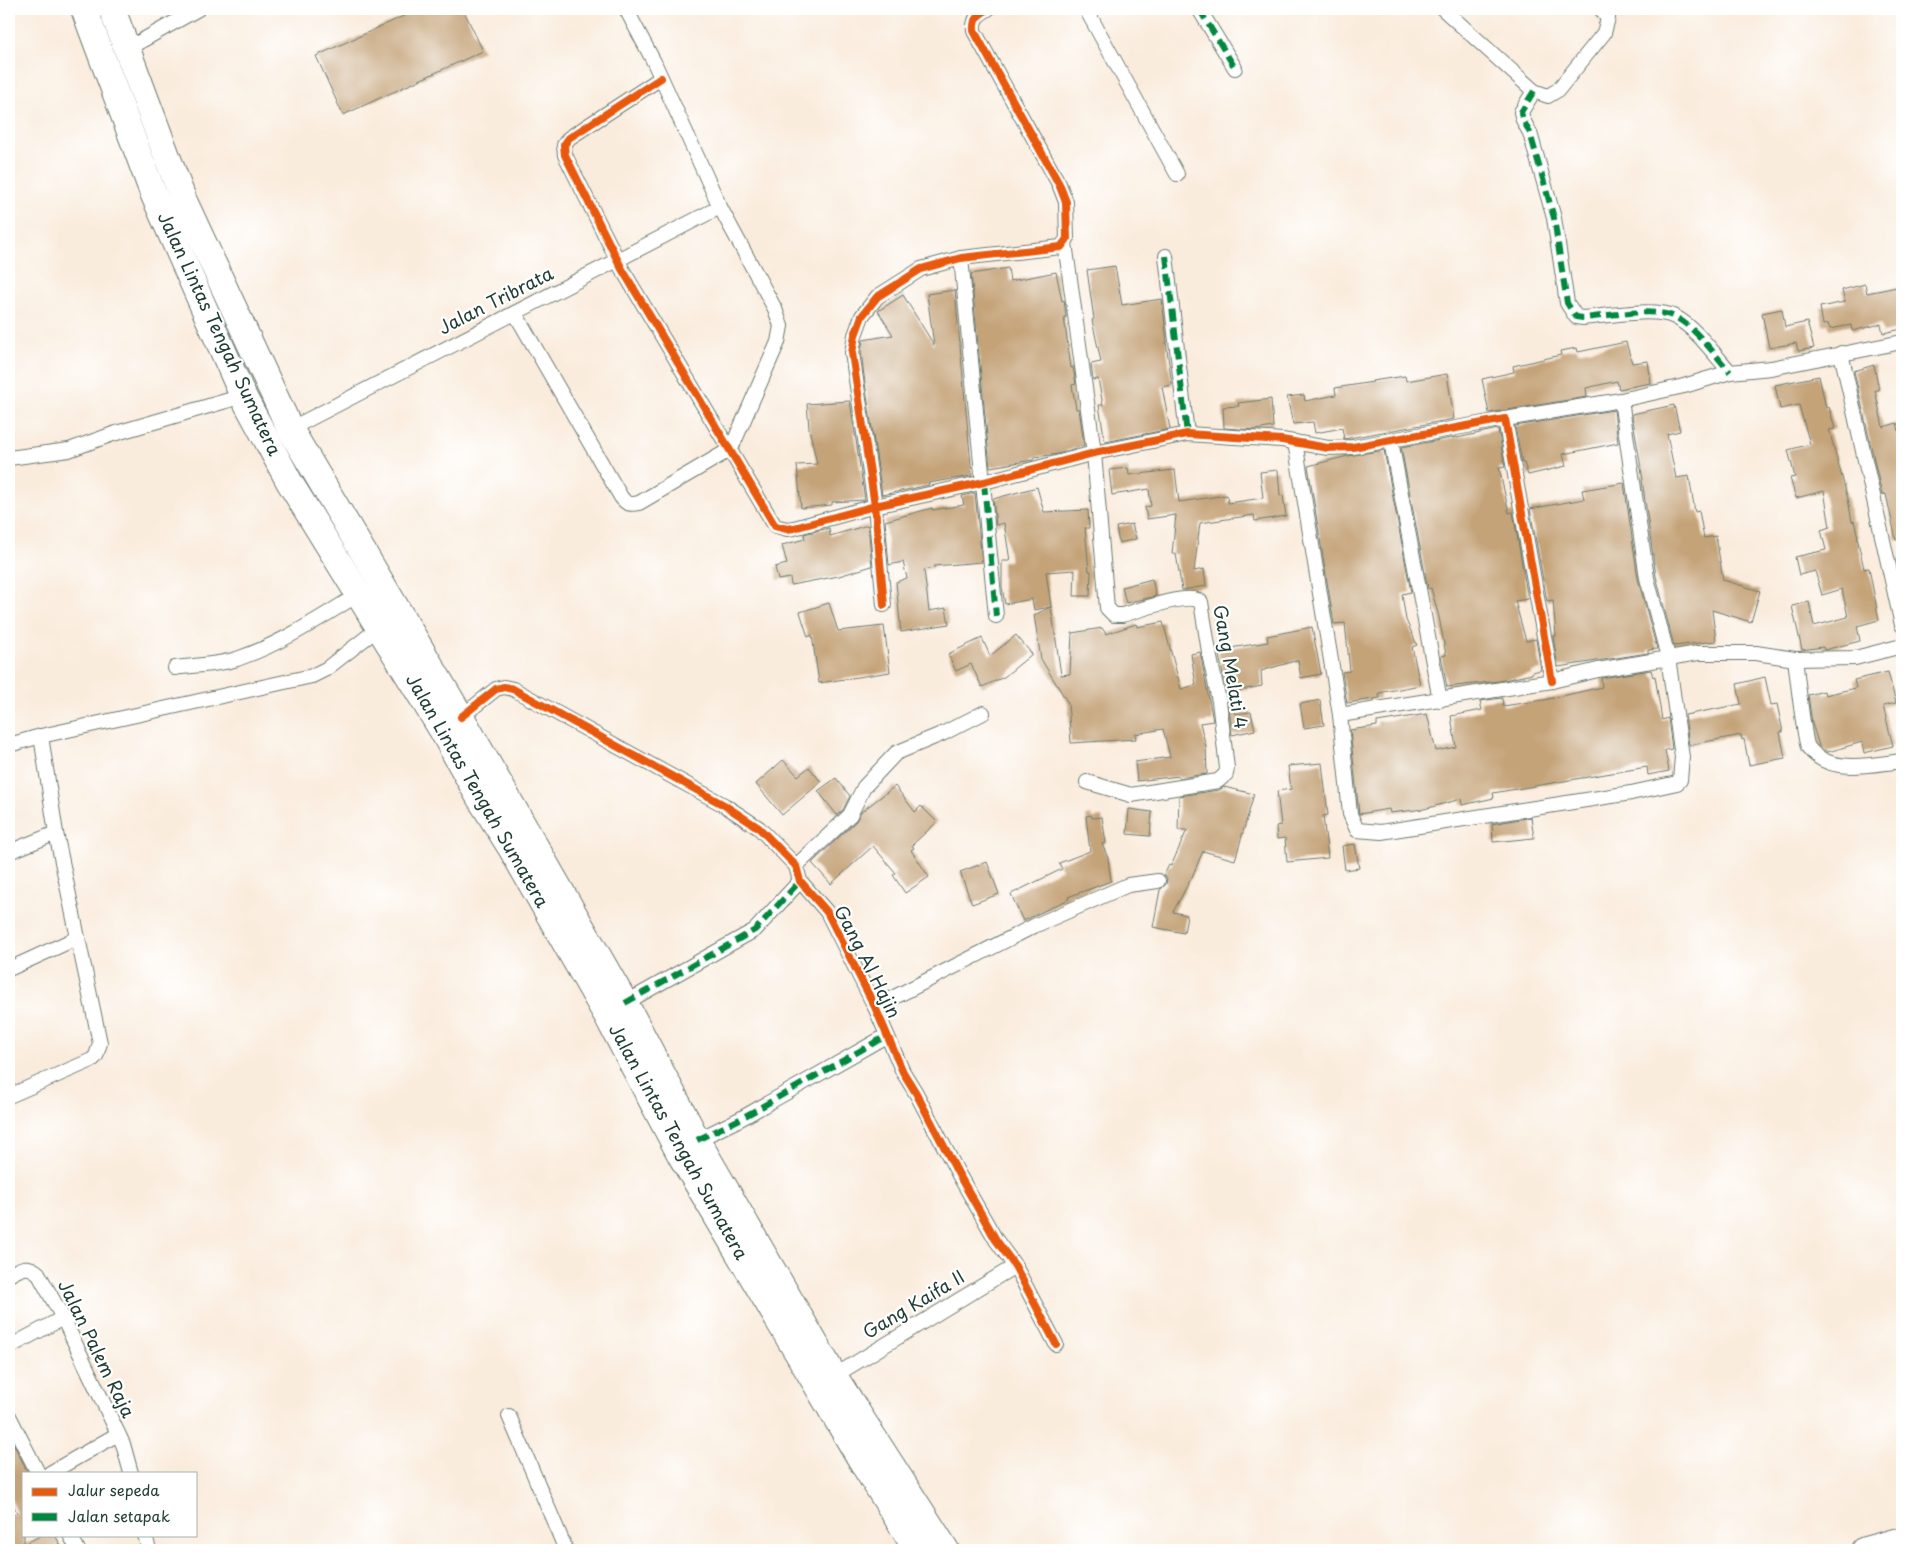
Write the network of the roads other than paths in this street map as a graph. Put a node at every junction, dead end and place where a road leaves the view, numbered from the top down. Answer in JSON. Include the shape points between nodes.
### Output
{"nodes":[{"id":1,"x":84,"y":9,"type":"edge"},
{"id":2,"x":112,"y":9,"type":"edge"},
{"id":3,"x":198,"y":9,"type":"edge"},
{"id":4,"x":626,"y":9,"type":"edge"},
{"id":5,"x":988,"y":9,"type":"edge"},
{"id":6,"x":1086,"y":9,"type":"edge"},
{"id":7,"x":1198,"y":9,"type":"edge"},
{"id":8,"x":1443,"y":9,"type":"edge"},
{"id":9,"x":1601,"y":9,"type":"edge"},
{"id":10,"x":126,"y":49,"type":"junction"},
{"id":11,"x":1235,"y":68,"type":"dead end"},
{"id":12,"x":661,"y":78,"type":"junction"},
{"id":13,"x":1534,"y":91,"type":"junction"},
{"id":14,"x":1177,"y":174,"type":"dead end"},
{"id":15,"x":720,"y":207,"type":"junction"},
{"id":16,"x":1066,"y":241,"type":"junction"},
{"id":17,"x":1166,"y":256,"type":"dead end"},
{"id":18,"x":961,"y":258,"type":"junction"},
{"id":19,"x":617,"y":259,"type":"junction"},
{"id":20,"x":515,"y":312,"type":"junction"},
{"id":21,"x":1902,"y":342,"type":"edge"},
{"id":22,"x":1841,"y":353,"type":"junction"},
{"id":23,"x":1730,"y":372,"type":"junction"},
{"id":24,"x":243,"y":396,"type":"junction"},
{"id":25,"x":1621,"y":400,"type":"junction"},
{"id":26,"x":1505,"y":419,"type":"junction"},
{"id":27,"x":290,"y":429,"type":"junction"},
{"id":28,"x":1187,"y":434,"type":"junction"},
{"id":29,"x":1391,"y":441,"type":"junction"},
{"id":30,"x":1295,"y":442,"type":"junction"},
{"id":31,"x":730,"y":448,"type":"junction"},
{"id":32,"x":1094,"y":453,"type":"junction"},
{"id":33,"x":9,"y":458,"type":"edge"},
{"id":34,"x":984,"y":482,"type":"junction"},
{"id":35,"x":875,"y":506,"type":"junction"},
{"id":36,"x":359,"y":594,"type":"junction"},
{"id":37,"x":884,"y":605,"type":"dead end"},
{"id":38,"x":996,"y":616,"type":"dead end"},
{"id":39,"x":1902,"y":625,"type":"edge"},
{"id":40,"x":380,"y":627,"type":"junction"},
{"id":41,"x":1902,"y":646,"type":"edge"},
{"id":42,"x":1668,"y":657,"type":"junction"},
{"id":43,"x":1795,"y":659,"type":"junction"},
{"id":44,"x":175,"y":668,"type":"dead end"},
{"id":45,"x":1552,"y":681,"type":"junction"},
{"id":46,"x":1440,"y":700,"type":"junction"},
{"id":47,"x":984,"y":713,"type":"dead end"},
{"id":48,"x":1340,"y":715,"type":"junction"},
{"id":49,"x":461,"y":716,"type":"junction"},
{"id":50,"x":40,"y":736,"type":"junction"},
{"id":51,"x":9,"y":745,"type":"edge"},
{"id":52,"x":1902,"y":761,"type":"edge"},
{"id":53,"x":1086,"y":782,"type":"dead end"},
{"id":54,"x":489,"y":791,"type":"junction"},
{"id":55,"x":56,"y":833,"type":"junction"},
{"id":56,"x":520,"y":842,"type":"junction"},
{"id":57,"x":9,"y":852,"type":"edge"},
{"id":58,"x":796,"y":866,"type":"junction"},
{"id":59,"x":1158,"y":880,"type":"dead end"},
{"id":60,"x":800,"y":881,"type":"junction"},
{"id":61,"x":77,"y":938,"type":"junction"},
{"id":62,"x":9,"y":968,"type":"edge"},
{"id":63,"x":625,"y":1003,"type":"junction"},
{"id":64,"x":875,"y":1007,"type":"junction"},
{"id":65,"x":886,"y":1036,"type":"junction"},
{"id":66,"x":9,"y":1096,"type":"edge"},
{"id":67,"x":697,"y":1140,"type":"junction"},
{"id":68,"x":1015,"y":1266,"type":"junction"},
{"id":69,"x":9,"y":1275,"type":"edge"},
{"id":70,"x":63,"y":1318,"type":"junction"},
{"id":71,"x":1056,"y":1344,"type":"dead end"},
{"id":72,"x":9,"y":1347,"type":"edge"},
{"id":73,"x":834,"y":1376,"type":"junction"},
{"id":74,"x":9,"y":1416,"type":"edge"},
{"id":75,"x":509,"y":1416,"type":"dead end"},
{"id":76,"x":118,"y":1434,"type":"junction"},
{"id":77,"x":37,"y":1472,"type":"edge"},
{"id":78,"x":52,"y":1472,"type":"edge"},
{"id":79,"x":131,"y":1472,"type":"edge"},
{"id":80,"x":71,"y":1536,"type":"edge"},
{"id":81,"x":146,"y":1536,"type":"edge"},
{"id":82,"x":1902,"y":1540,"type":"edge"},
{"id":83,"x":910,"y":1547,"type":"edge"},
{"id":84,"x":78,"y":1550,"type":"edge"},
{"id":85,"x":149,"y":1550,"type":"edge"},
{"id":86,"x":566,"y":1550,"type":"edge"},
{"id":87,"x":946,"y":1550,"type":"edge"},
{"id":88,"x":1865,"y":1550,"type":"edge"}],
"edges":[{"from":1,"to":24,"type":"highway","name":"Jalan Lintas Tengah Sumatera","via":[[153,193]]},
{"from":2,"to":10,"type":"highway","name":"Jalan Lintas Tengah Sumatera"},
{"from":3,"to":10,"type":"street"},
{"from":4,"to":12,"type":"street"},
{"from":5,"to":16,"type":"street","via":[[976,16],[974,31],[1059,184],[1066,202]]},
{"from":6,"to":14,"type":"street"},
{"from":7,"to":11,"type":"street"},
{"from":8,"to":13,"type":"street"},
{"from":9,"to":13,"type":"street","via":[[1608,18],[1604,33],[1558,90],[1548,96]]},
{"from":10,"to":27,"type":"highway","name":"Jalan Lintas Tengah Sumatera","via":[[184,200]]},
{"from":12,"to":15,"type":"street"},
{"from":12,"to":19,"type":"street","via":[[569,138],[564,145],[565,155]]},
{"from":13,"to":23,"type":"street","via":[[1521,112],[1554,218],[1570,310],[1576,317],[1583,318],[1654,312],[1675,316],[1690,327]]},
{"from":15,"to":19,"type":"street","name":"Jalan Tribrata"},
{"from":15,"to":31,"type":"street","via":[[781,326],[778,342]]},
{"from":16,"to":18,"type":"street","via":[[1061,247]]},
{"from":16,"to":32,"type":"street"},
{"from":17,"to":28,"type":"street"},
{"from":18,"to":34,"type":"street"},
{"from":18,"to":35,"type":"street","via":[[921,269],[877,297],[862,316],[854,335],[854,372]]},
{"from":19,"to":20,"type":"street","name":"Jalan Tribrata"},
{"from":19,"to":31,"type":"street"},
{"from":20,"to":27,"type":"street","name":"Jalan Tribrata"},
{"from":20,"to":31,"type":"street","via":[[577,423],[628,504],[639,503]]},
{"from":21,"to":22,"type":"street"},
{"from":22,"to":23,"type":"street","via":[[1771,368]]},
{"from":22,"to":39,"type":"street"},
{"from":23,"to":25,"type":"street"},
{"from":24,"to":33,"type":"street","via":[[69,450]]},
{"from":24,"to":36,"type":"highway","name":"Jalan Lintas Tengah Sumatera","via":[[290,484]]},
{"from":25,"to":26,"type":"street"},
{"from":25,"to":42,"type":"street","via":[[1647,578]]},
{"from":26,"to":29,"type":"street"},
{"from":26,"to":45,"type":"street"},
{"from":27,"to":49,"type":"highway","name":"Jalan Lintas Tengah Sumatera"},
{"from":28,"to":30,"type":"street"},
{"from":28,"to":32,"type":"street"},
{"from":29,"to":30,"type":"street","via":[[1328,448]]},
{"from":29,"to":46,"type":"street"},
{"from":30,"to":48,"type":"street"},
{"from":31,"to":35,"type":"street","via":[[775,526],[787,529]]},
{"from":32,"to":34,"type":"street"},
{"from":32,"to":53,"type":"street","name":"Gang Melati 4","via":[[1106,608],[1114,615],[1122,615],[1183,598],[1201,602],[1219,701],[1226,774],[1218,781],[1130,795]]},
{"from":34,"to":35,"type":"street"},
{"from":34,"to":38,"type":"street"},
{"from":35,"to":37,"type":"street"},
{"from":36,"to":40,"type":"highway","name":"Jalan Lintas Tengah Sumatera"},
{"from":36,"to":44,"type":"street","via":[[269,646],[234,660]]},
{"from":40,"to":50,"type":"street","via":[[326,669],[312,676]]},
{"from":40,"to":54,"type":"highway","name":"Jalan Lintas Tengah Sumatera","via":[[442,730]]},
{"from":41,"to":43,"type":"street","via":[[1856,658]]},
{"from":42,"to":43,"type":"street","via":[[1739,652]]},
{"from":42,"to":45,"type":"street"},
{"from":42,"to":48,"type":"street","via":[[1682,776],[1677,784],[1631,794],[1364,832],[1357,830],[1350,814]]},
{"from":43,"to":52,"type":"street","via":[[1807,746],[1822,759],[1835,764],[1860,766]]},
{"from":45,"to":46,"type":"street"},
{"from":46,"to":48,"type":"street"},
{"from":47,"to":58,"type":"street","via":[[896,753],[864,787],[850,815]]},
{"from":49,"to":54,"type":"highway","name":"Jalan Lintas Tengah Sumatera"},
{"from":49,"to":58,"type":"street","name":"Gang Al Hajin","via":[[496,688],[513,689],[724,805],[759,828]]},
{"from":50,"to":51,"type":"street"},
{"from":50,"to":55,"type":"street"},
{"from":54,"to":56,"type":"highway","name":"Jalan Lintas Tengah Sumatera"},
{"from":55,"to":57,"type":"street"},
{"from":55,"to":61,"type":"street"},
{"from":56,"to":63,"type":"highway","name":"Jalan Lintas Tengah Sumatera"},
{"from":56,"to":83,"type":"highway","name":"Jalan Lintas Tengah Sumatera","via":[[682,1156]]},
{"from":58,"to":60,"type":"street","name":"Gang Al Hajin"},
{"from":59,"to":64,"type":"street","via":[[1128,885],[1034,926]]},
{"from":60,"to":63,"type":"street","via":[[755,930]]},
{"from":60,"to":64,"type":"street","name":"Gang Al Hajin","via":[[827,912]]},
{"from":61,"to":62,"type":"street"},
{"from":61,"to":66,"type":"street","via":[[100,1049],[92,1060]]},
{"from":63,"to":67,"type":"highway","name":"Jalan Lintas Tengah Sumatera"},
{"from":64,"to":65,"type":"street","name":"Gang Al Hajin"},
{"from":65,"to":67,"type":"street"},
{"from":65,"to":68,"type":"street","name":"Gang Al Hajin","via":[[959,1175],[996,1240]]},
{"from":67,"to":73,"type":"highway","name":"Jalan Lintas Tengah Sumatera"},
{"from":68,"to":71,"type":"street","name":"Gang Al Hajin"},
{"from":68,"to":73,"type":"street","name":"Gang Kaifa II"},
{"from":69,"to":70,"type":"street","name":"Jalan Palem Raja","via":[[32,1267]]},
{"from":70,"to":72,"type":"street"},
{"from":70,"to":76,"type":"street","name":"Jalan Palem Raja"},
{"from":73,"to":87,"type":"highway","name":"Jalan Lintas Tengah Sumatera"},
{"from":74,"to":77,"type":"street"},
{"from":75,"to":86,"type":"street"},
{"from":76,"to":78,"type":"street"},
{"from":76,"to":79,"type":"street","name":"Jalan Palem Raja"},
{"from":80,"to":84,"type":"street"},
{"from":81,"to":85,"type":"street"},
{"from":82,"to":88,"type":"highway"}]}
